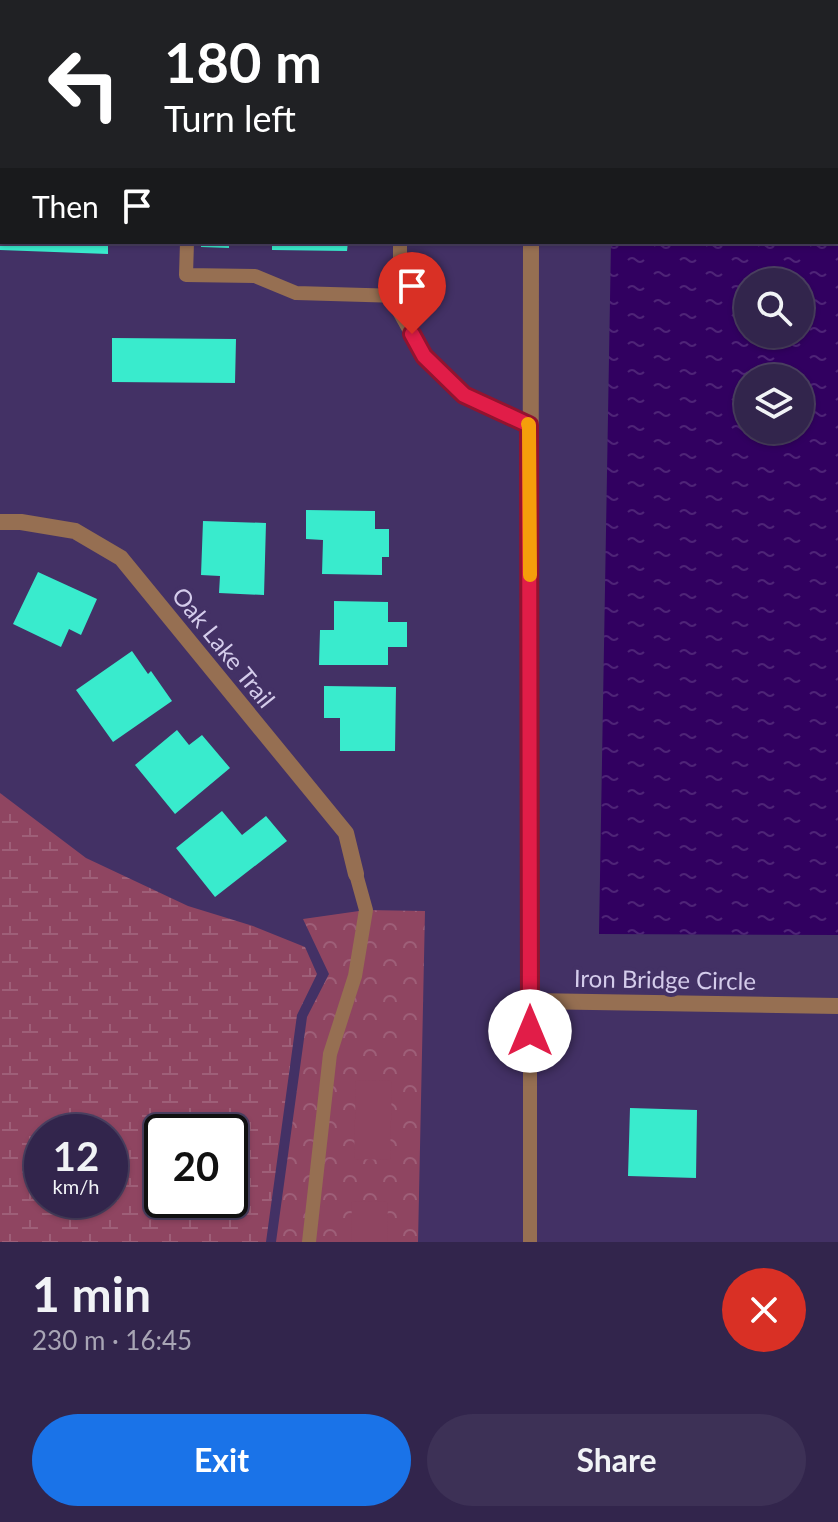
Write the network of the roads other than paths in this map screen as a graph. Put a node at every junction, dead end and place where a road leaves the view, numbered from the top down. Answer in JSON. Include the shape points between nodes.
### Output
{"nodes":[{"id":1,"x":187,"y":244,"type":"edge"},
{"id":2,"x":400,"y":244,"type":"edge"},
{"id":3,"x":531,"y":244,"type":"edge"},
{"id":4,"x":400,"y":296,"type":"junction"},
{"id":5,"x":529,"y":425,"type":"junction"},
{"id":6,"x":0,"y":522,"type":"edge"},
{"id":7,"x":356,"y":874,"type":"joint"},
{"id":8,"x":530,"y":1001,"type":"junction"},
{"id":9,"x":838,"y":1006,"type":"edge"},
{"id":10,"x":309,"y":1242,"type":"edge"},
{"id":11,"x":530,"y":1242,"type":"edge"}],
"edges":[{"from":1,"to":4,"type":"lane","via":[[186,275],[255,276],[296,293]]},
{"from":2,"to":4,"type":"lane"},
{"from":3,"to":5,"type":"street"},
{"from":4,"to":5,"type":"lane","via":[[400,313],[434,366],[464,395]]},
{"from":5,"to":8,"type":"street"},
{"from":6,"to":7,"type":"street","name":"Oak Lake Trail","via":[[75,531],[121,558],[346,833]]},
{"from":7,"to":10,"type":"lane","via":[[366,910],[355,976],[330,1054]]},
{"from":8,"to":9,"type":"street","name":"Iron Bridge Circle"},
{"from":8,"to":11,"type":"lane"}]}
